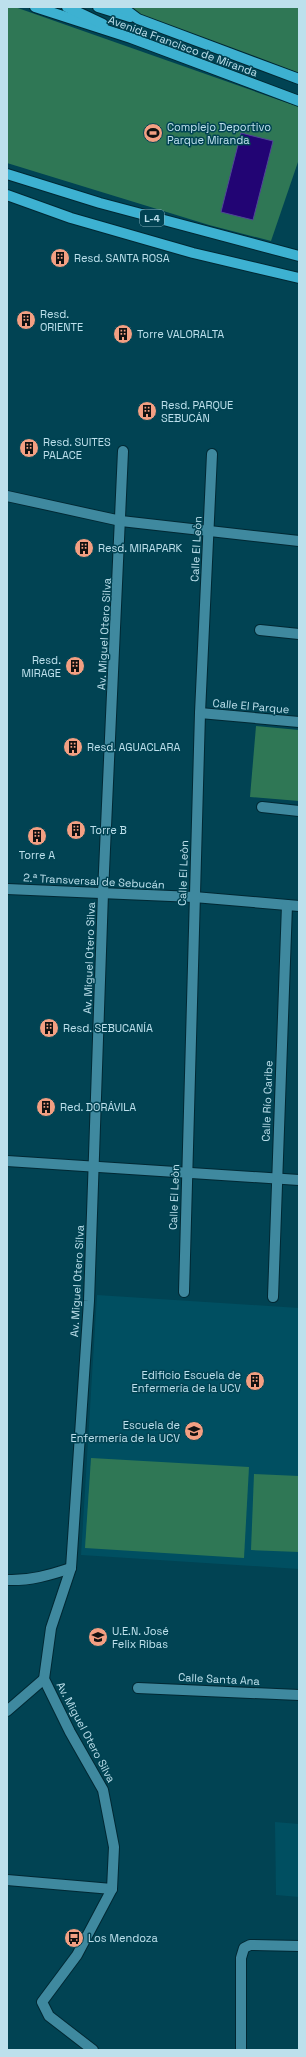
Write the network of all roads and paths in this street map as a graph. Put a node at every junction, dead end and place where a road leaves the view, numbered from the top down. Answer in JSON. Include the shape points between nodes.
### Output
{"nodes":[{"id":1,"x":35,"y":7,"type":"edge"},
{"id":2,"x":67,"y":7,"type":"edge"},
{"id":3,"x":98,"y":7,"type":"edge"},
{"id":4,"x":122,"y":7,"type":"edge"},
{"id":5,"x":138,"y":19,"type":"junction"},
{"id":6,"x":131,"y":38,"type":"junction"},
{"id":7,"x":299,"y":79,"type":"edge"},
{"id":8,"x":299,"y":101,"type":"edge"},
{"id":9,"x":7,"y":174,"type":"edge"},
{"id":10,"x":7,"y":195,"type":"edge"},
{"id":11,"x":299,"y":256,"type":"edge"},
{"id":12,"x":299,"y":278,"type":"edge"},
{"id":13,"x":123,"y":451,"type":"dead end"},
{"id":14,"x":212,"y":454,"type":"dead end"},
{"id":15,"x":7,"y":496,"type":"edge"},
{"id":16,"x":121,"y":521,"type":"junction"},
{"id":17,"x":209,"y":530,"type":"junction"},
{"id":18,"x":299,"y":541,"type":"edge"},
{"id":19,"x":260,"y":630,"type":"dead end"},
{"id":20,"x":299,"y":634,"type":"edge"},
{"id":21,"x":200,"y":713,"type":"junction"},
{"id":22,"x":299,"y":722,"type":"edge"},
{"id":23,"x":262,"y":807,"type":"dead end"},
{"id":24,"x":299,"y":811,"type":"edge"},
{"id":25,"x":7,"y":889,"type":"edge"},
{"id":26,"x":103,"y":893,"type":"junction"},
{"id":27,"x":194,"y":897,"type":"junction"},
{"id":28,"x":287,"y":905,"type":"junction"},
{"id":29,"x":299,"y":906,"type":"edge"},
{"id":30,"x":7,"y":1160,"type":"edge"},
{"id":31,"x":95,"y":1167,"type":"junction"},
{"id":32,"x":186,"y":1173,"type":"junction"},
{"id":33,"x":276,"y":1178,"type":"junction"},
{"id":34,"x":299,"y":1180,"type":"edge"},
{"id":35,"x":184,"y":1292,"type":"dead end"},
{"id":36,"x":273,"y":1298,"type":"dead end"},
{"id":37,"x":71,"y":1568,"type":"junction"},
{"id":38,"x":7,"y":1580,"type":"edge"},
{"id":39,"x":44,"y":1679,"type":"junction"},
{"id":40,"x":138,"y":1688,"type":"dead end"},
{"id":41,"x":299,"y":1695,"type":"edge"},
{"id":42,"x":7,"y":1711,"type":"edge"},
{"id":43,"x":7,"y":1880,"type":"edge"},
{"id":44,"x":112,"y":1888,"type":"junction"},
{"id":45,"x":299,"y":1946,"type":"edge"},
{"id":46,"x":93,"y":2050,"type":"edge"},
{"id":47,"x":241,"y":2050,"type":"edge"}],
"edges":[{"from":1,"to":6,"type":"main road","name":"Avenida Francisco de Miranda"},
{"from":2,"to":6,"type":"main road"},
{"from":3,"to":5,"type":"main road"},
{"from":4,"to":5,"type":"main road","name":"Avenida Francisco de Miranda"},
{"from":5,"to":7,"type":"main road","name":"Avenida Francisco de Miranda"},
{"from":6,"to":8,"type":"main road","name":"Avenida Francisco de Miranda"},
{"from":9,"to":11,"type":"main road","number":"L-4","via":[[100,204]]},
{"from":10,"to":12,"type":"main road","number":"L-4","via":[[71,218],[193,253]]},
{"from":13,"to":16,"type":"street","name":"Av. Miguel Otero Silva"},
{"from":14,"to":17,"type":"street","name":"Calle El Leòn"},
{"from":15,"to":16,"type":"street"},
{"from":16,"to":17,"type":"street"},
{"from":16,"to":26,"type":"street","name":"Av. Miguel Otero Silva"},
{"from":17,"to":18,"type":"street"},
{"from":17,"to":21,"type":"street","name":"Calle El Leòn"},
{"from":19,"to":20,"type":"street"},
{"from":21,"to":22,"type":"street","name":"Calle El Parque"},
{"from":21,"to":27,"type":"street","name":"Calle El Leòn"},
{"from":23,"to":24,"type":"street"},
{"from":25,"to":26,"type":"street","name":"2.ª Transversal de Sebucán"},
{"from":26,"to":27,"type":"street","name":"2.ª Transversal de Sebucán"},
{"from":26,"to":31,"type":"street","name":"Av. Miguel Otero Silva"},
{"from":27,"to":28,"type":"street","name":"2.ª Transversal de Sebucán"},
{"from":27,"to":32,"type":"street","name":"Calle El Leòn"},
{"from":28,"to":29,"type":"street","name":"2.ª Transversal de Sebucán"},
{"from":28,"to":33,"type":"street","name":"Calle Río Caribe"},
{"from":30,"to":31,"type":"street"},
{"from":31,"to":32,"type":"street"},
{"from":31,"to":37,"type":"street","name":"Av. Miguel Otero Silva","via":[[89,1301]]},
{"from":32,"to":33,"type":"street"},
{"from":32,"to":35,"type":"street","name":"Calle El Leòn"},
{"from":33,"to":34,"type":"street"},
{"from":33,"to":36,"type":"street","name":"Calle Río Caribe"},
{"from":37,"to":38,"type":"street","via":[[46,1577]]},
{"from":37,"to":39,"type":"street","name":"Av. Miguel Otero Silva","via":[[51,1628]]},
{"from":39,"to":42,"type":"street"},
{"from":39,"to":44,"type":"street","name":"Av. Miguel Otero Silva","via":[[103,1790],[114,1847]]},
{"from":40,"to":41,"type":"street","name":"Calle Santa Ana"},
{"from":43,"to":44,"type":"street"},
{"from":44,"to":46,"type":"street","name":"Av. Miguel Otero Silva","via":[[77,1955],[42,2002],[49,2016]]},
{"from":45,"to":47,"type":"street","via":[[250,1945],[244,1948],[240,1958]]}]}
